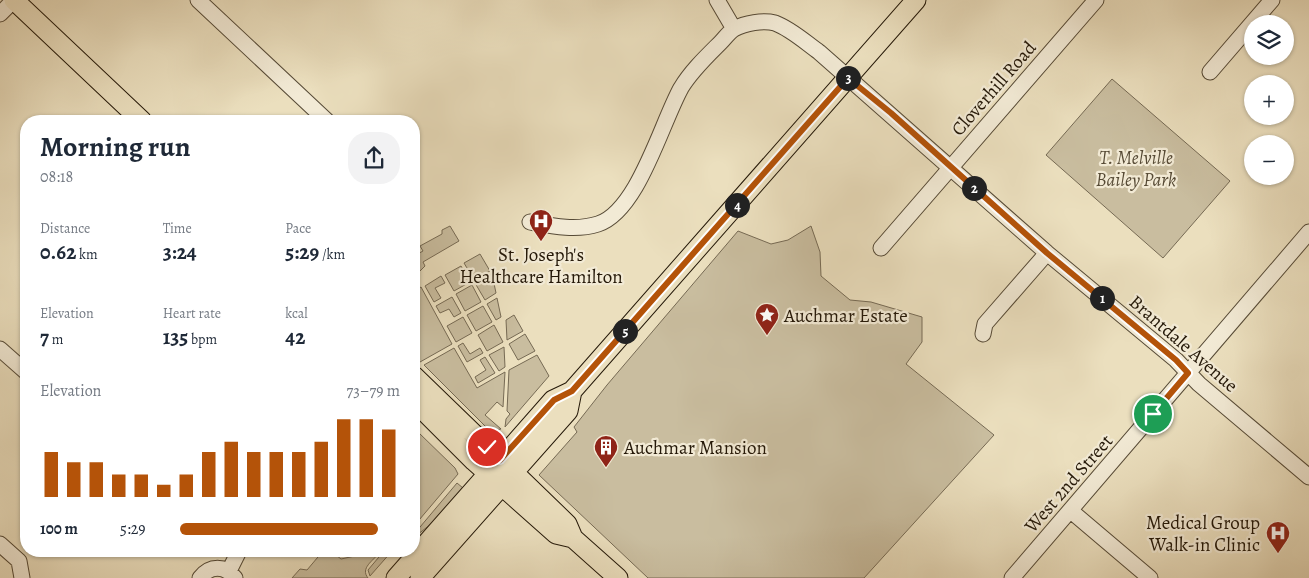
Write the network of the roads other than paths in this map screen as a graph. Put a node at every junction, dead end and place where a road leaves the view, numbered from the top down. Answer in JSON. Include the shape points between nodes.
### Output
{"nodes":[{"id":1,"x":14,"y":0,"type":"edge"},
{"id":2,"x":198,"y":0,"type":"edge"},
{"id":3,"x":717,"y":0,"type":"edge"},
{"id":4,"x":916,"y":0,"type":"edge"},
{"id":5,"x":1096,"y":0,"type":"edge"},
{"id":6,"x":1272,"y":0,"type":"edge"},
{"id":7,"x":0,"y":14,"type":"edge"},
{"id":8,"x":734,"y":29,"type":"junction"},
{"id":9,"x":1210,"y":72,"type":"dead end"},
{"id":10,"x":848,"y":78,"type":"junction"},
{"id":11,"x":136,"y":115,"type":"edge"},
{"id":12,"x":321,"y":115,"type":"edge"},
{"id":13,"x":951,"y":167,"type":"junction"},
{"id":14,"x":530,"y":222,"type":"dead end"},
{"id":15,"x":1307,"y":238,"type":"edge"},
{"id":16,"x":881,"y":248,"type":"dead end"},
{"id":17,"x":1047,"y":253,"type":"junction"},
{"id":18,"x":983,"y":334,"type":"dead end"},
{"id":19,"x":0,"y":349,"type":"edge"},
{"id":20,"x":20,"y":367,"type":"edge"},
{"id":21,"x":1188,"y":373,"type":"junction"},
{"id":22,"x":420,"y":383,"type":"edge"},
{"id":23,"x":420,"y":407,"type":"edge"},
{"id":24,"x":501,"y":473,"type":"junction"},
{"id":25,"x":1309,"y":477,"type":"edge"},
{"id":26,"x":1070,"y":512,"type":"junction"},
{"id":27,"x":0,"y":544,"type":"edge"},
{"id":28,"x":420,"y":554,"type":"edge"},
{"id":29,"x":237,"y":557,"type":"edge"},
{"id":30,"x":417,"y":557,"type":"edge"},
{"id":31,"x":232,"y":575,"type":"edge"},
{"id":32,"x":612,"y":576,"type":"edge"},
{"id":33,"x":22,"y":578,"type":"edge"},
{"id":34,"x":200,"y":578,"type":"edge"},
{"id":35,"x":396,"y":578,"type":"edge"},
{"id":36,"x":420,"y":578,"type":"edge"},
{"id":37,"x":1012,"y":578,"type":"edge"},
{"id":38,"x":1150,"y":578,"type":"edge"}],
"edges":[{"from":1,"to":7,"type":"street"},
{"from":1,"to":11,"type":"main road"},
{"from":2,"to":12,"type":"street"},
{"from":3,"to":8,"type":"street"},
{"from":4,"to":10,"type":"main road"},
{"from":5,"to":13,"type":"street","name":"Cloverhill Road"},
{"from":6,"to":9,"type":"street"},
{"from":8,"to":10,"type":"street","name":"Brantdale Avenue","via":[[762,21],[784,27]]},
{"from":8,"to":14,"type":"street","via":[[682,87],[648,163],[616,213],[599,224],[582,227]]},
{"from":10,"to":13,"type":"street","name":"Brantdale Avenue"},
{"from":10,"to":24,"type":"main road","via":[[572,391],[568,411]]},
{"from":13,"to":16,"type":"street","name":"Cloverhill Road"},
{"from":13,"to":17,"type":"street","name":"Brantdale Avenue"},
{"from":15,"to":21,"type":"street","name":"West 2nd Street"},
{"from":17,"to":18,"type":"street","via":[[985,324]]},
{"from":17,"to":21,"type":"street","name":"Brantdale Avenue"},
{"from":19,"to":20,"type":"street"},
{"from":21,"to":25,"type":"street","name":"Brantdale Avenue"},
{"from":21,"to":26,"type":"street","name":"West 2nd Street"},
{"from":22,"to":24,"type":"main road"},
{"from":23,"to":24,"type":"main road","via":[[474,461]]},
{"from":24,"to":28,"type":"main road"},
{"from":24,"to":32,"type":"main road","via":[[556,534],[573,538]]},
{"from":24,"to":36,"type":"main road"},
{"from":26,"to":37,"type":"street","name":"West 2nd Street"},
{"from":26,"to":38,"type":"street"},
{"from":27,"to":33,"type":"street","via":[[19,561]]},
{"from":29,"to":31,"type":"street"},
{"from":30,"to":35,"type":"main road"},
{"from":31,"to":34,"type":"street","via":[[218,568],[205,572]]}]}
